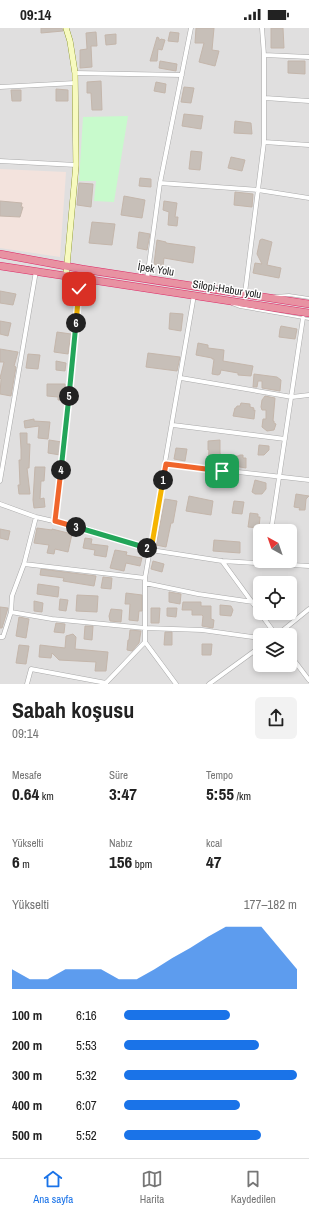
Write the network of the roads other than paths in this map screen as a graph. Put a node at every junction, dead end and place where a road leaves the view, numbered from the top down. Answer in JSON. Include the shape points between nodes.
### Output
{"nodes":[{"id":1,"x":66,"y":28,"type":"edge"},
{"id":2,"x":191,"y":28,"type":"edge"},
{"id":3,"x":262,"y":28,"type":"edge"},
{"id":4,"x":264,"y":55,"type":"junction"},
{"id":5,"x":309,"y":57,"type":"edge"},
{"id":6,"x":75,"y":73,"type":"junction"},
{"id":7,"x":182,"y":75,"type":"junction"},
{"id":8,"x":75,"y":83,"type":"junction"},
{"id":9,"x":0,"y":87,"type":"edge"},
{"id":10,"x":264,"y":98,"type":"junction"},
{"id":11,"x":309,"y":101,"type":"edge"},
{"id":12,"x":264,"y":142,"type":"junction"},
{"id":13,"x":309,"y":146,"type":"edge"},
{"id":14,"x":0,"y":161,"type":"edge"},
{"id":15,"x":76,"y":165,"type":"junction"},
{"id":16,"x":160,"y":182,"type":"junction"},
{"id":17,"x":258,"y":190,"type":"junction"},
{"id":18,"x":309,"y":198,"type":"edge"},
{"id":19,"x":0,"y":254,"type":"edge"},
{"id":20,"x":0,"y":266,"type":"edge"},
{"id":21,"x":67,"y":266,"type":"junction"},
{"id":22,"x":82,"y":268,"type":"junction"},
{"id":23,"x":36,"y":271,"type":"junction"},
{"id":24,"x":66,"y":276,"type":"junction"},
{"id":25,"x":80,"y":278,"type":"junction"},
{"id":26,"x":147,"y":278,"type":"junction"},
{"id":27,"x":245,"y":293,"type":"junction"},
{"id":28,"x":194,"y":295,"type":"junction"},
{"id":29,"x":271,"y":298,"type":"junction"},
{"id":30,"x":309,"y":298,"type":"edge"},
{"id":31,"x":309,"y":304,"type":"edge"},
{"id":32,"x":306,"y":316,"type":"edge"},
{"id":33,"x":309,"y":319,"type":"edge"},
{"id":34,"x":181,"y":378,"type":"junction"},
{"id":35,"x":309,"y":395,"type":"edge"},
{"id":36,"x":292,"y":397,"type":"junction"},
{"id":37,"x":173,"y":425,"type":"junction"},
{"id":38,"x":285,"y":439,"type":"junction"},
{"id":39,"x":166,"y":464,"type":"junction"},
{"id":40,"x":279,"y":478,"type":"junction"},
{"id":41,"x":309,"y":480,"type":"edge"},
{"id":42,"x":0,"y":481,"type":"edge"},
{"id":43,"x":0,"y":504,"type":"edge"},
{"id":44,"x":36,"y":517,"type":"junction"},
{"id":45,"x":55,"y":521,"type":"junction"},
{"id":46,"x":272,"y":524,"type":"edge"},
{"id":47,"x":151,"y":550,"type":"junction"},
{"id":48,"x":222,"y":561,"type":"junction"},
{"id":49,"x":253,"y":562,"type":"edge"},
{"id":50,"x":24,"y":564,"type":"junction"},
{"id":51,"x":297,"y":565,"type":"edge"},
{"id":52,"x":309,"y":566,"type":"edge"},
{"id":53,"x":145,"y":581,"type":"junction"},
{"id":54,"x":253,"y":602,"type":"joint"},
{"id":55,"x":309,"y":609,"type":"edge"},
{"id":56,"x":11,"y":612,"type":"junction"},
{"id":57,"x":145,"y":628,"type":"junction"},
{"id":58,"x":285,"y":628,"type":"edge"},
{"id":59,"x":253,"y":637,"type":"edge"},
{"id":60,"x":0,"y":638,"type":"edge"},
{"id":61,"x":145,"y":642,"type":"junction"},
{"id":62,"x":253,"y":652,"type":"edge"},
{"id":63,"x":297,"y":664,"type":"edge"},
{"id":64,"x":309,"y":680,"type":"edge"},
{"id":65,"x":105,"y":683,"type":"edge"},
{"id":66,"x":27,"y":684,"type":"edge"},
{"id":67,"x":176,"y":684,"type":"edge"},
{"id":68,"x":209,"y":684,"type":"edge"}],
"edges":[{"from":1,"to":6,"type":"street"},
{"from":2,"to":7,"type":"street"},
{"from":3,"to":4,"type":"street"},
{"from":4,"to":5,"type":"street"},
{"from":4,"to":10,"type":"street"},
{"from":6,"to":7,"type":"street"},
{"from":6,"to":8,"type":"street"},
{"from":7,"to":16,"type":"street"},
{"from":8,"to":9,"type":"street"},
{"from":8,"to":15,"type":"street"},
{"from":10,"to":11,"type":"street"},
{"from":10,"to":12,"type":"street"},
{"from":12,"to":13,"type":"street"},
{"from":12,"to":17,"type":"street"},
{"from":14,"to":15,"type":"street"},
{"from":15,"to":21,"type":"street"},
{"from":16,"to":17,"type":"street"},
{"from":16,"to":26,"type":"street"},
{"from":17,"to":18,"type":"street"},
{"from":17,"to":27,"type":"street"},
{"from":19,"to":21,"type":"highway","name":"İpek Yolu"},
{"from":20,"to":23,"type":"highway","name":"Silopi-Habur yolu"},
{"from":21,"to":22,"type":"highway","name":"İpek Yolu"},
{"from":21,"to":24,"type":"street"},
{"from":22,"to":25,"type":"street"},
{"from":22,"to":26,"type":"highway","name":"İpek Yolu"},
{"from":23,"to":24,"type":"highway","name":"Silopi-Habur yolu"},
{"from":23,"to":42,"type":"street"},
{"from":24,"to":25,"type":"highway","name":"Silopi-Habur yolu"},
{"from":25,"to":28,"type":"highway","name":"Silopi-Habur yolu"},
{"from":25,"to":45,"type":"street"},
{"from":26,"to":27,"type":"highway","name":"İpek Yolu"},
{"from":27,"to":29,"type":"highway","name":"İpek Yolu"},
{"from":28,"to":32,"type":"highway","name":"Silopi-Habur yolu"},
{"from":28,"to":34,"type":"street"},
{"from":29,"to":30,"type":"lane","via":[[283,295]]},
{"from":29,"to":31,"type":"highway","name":"İpek Yolu"},
{"from":32,"to":33,"type":"lane"},
{"from":32,"to":36,"type":"street"},
{"from":34,"to":36,"type":"street"},
{"from":34,"to":37,"type":"street"},
{"from":35,"to":36,"type":"street"},
{"from":36,"to":38,"type":"street"},
{"from":37,"to":38,"type":"street"},
{"from":37,"to":39,"type":"street"},
{"from":38,"to":40,"type":"street"},
{"from":39,"to":40,"type":"street"},
{"from":39,"to":47,"type":"street"},
{"from":40,"to":41,"type":"street"},
{"from":40,"to":46,"type":"street"},
{"from":43,"to":44,"type":"street"},
{"from":44,"to":45,"type":"street"},
{"from":44,"to":50,"type":"street"},
{"from":45,"to":47,"type":"street"},
{"from":47,"to":48,"type":"street"},
{"from":47,"to":53,"type":"street"},
{"from":48,"to":49,"type":"street"},
{"from":48,"to":54,"type":"street"},
{"from":50,"to":53,"type":"street"},
{"from":50,"to":56,"type":"street","via":[[12,596]]},
{"from":51,"to":52,"type":"street"},
{"from":53,"to":54,"type":"street","via":[[198,594]]},
{"from":53,"to":57,"type":"street"},
{"from":55,"to":58,"type":"street"},
{"from":56,"to":57,"type":"street","via":[[52,619]]},
{"from":56,"to":60,"type":"street","via":[[3,638]]},
{"from":57,"to":59,"type":"street","via":[[202,630]]},
{"from":57,"to":61,"type":"street"},
{"from":61,"to":65,"type":"street"},
{"from":61,"to":67,"type":"street"},
{"from":62,"to":68,"type":"street"},
{"from":63,"to":64,"type":"street"},
{"from":65,"to":66,"type":"street","via":[[31,668]]}]}
